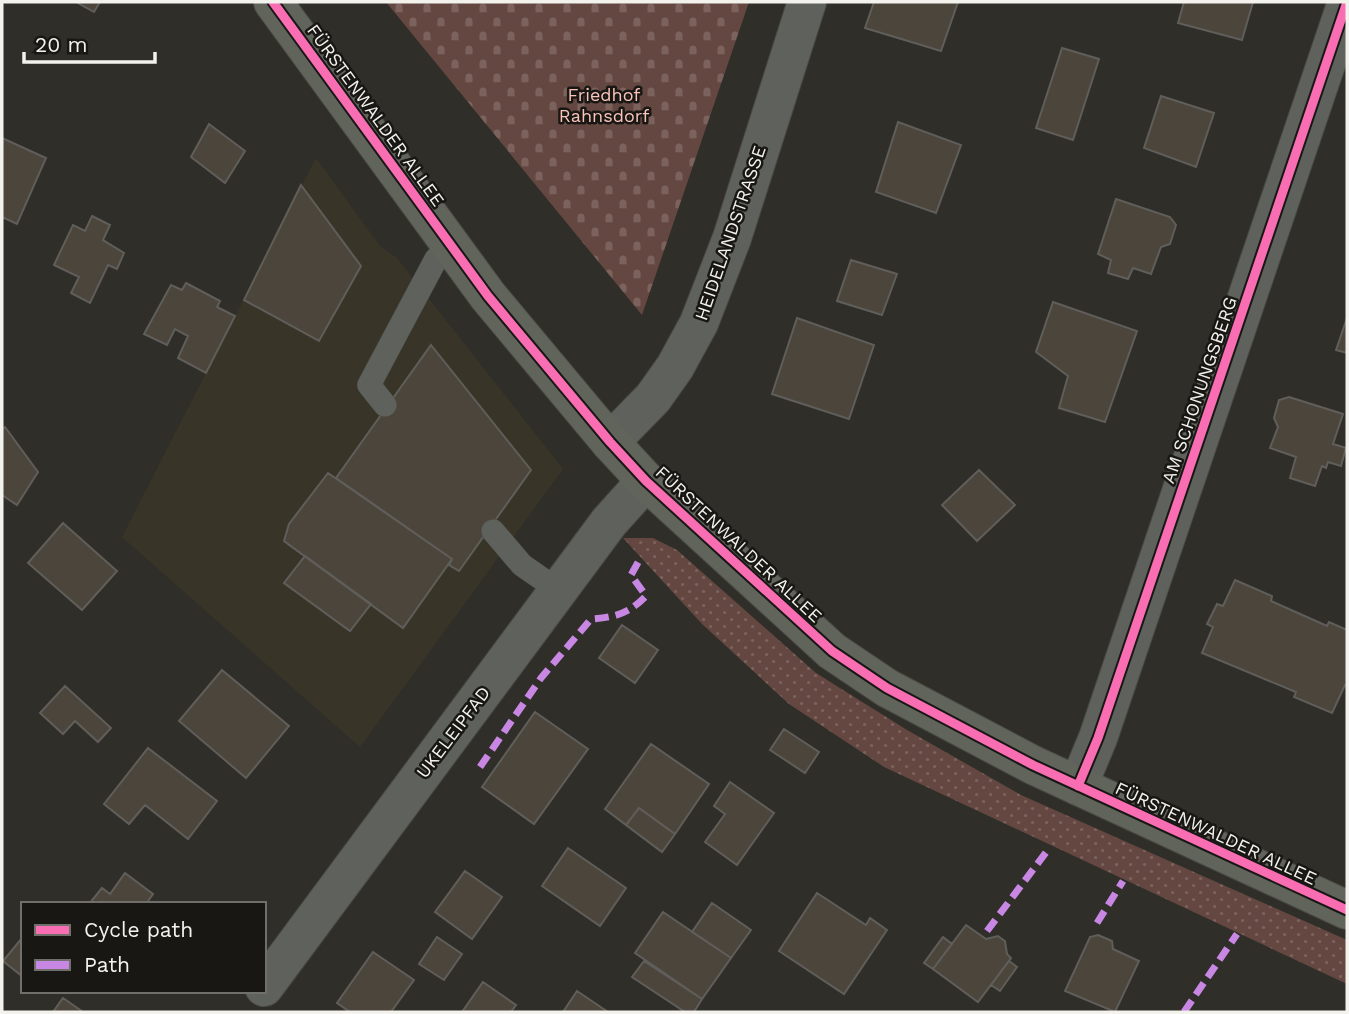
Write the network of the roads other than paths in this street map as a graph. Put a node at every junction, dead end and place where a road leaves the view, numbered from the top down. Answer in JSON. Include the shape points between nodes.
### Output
{"nodes":[{"id":1,"x":273,"y":2,"type":"edge"},
{"id":2,"x":807,"y":2,"type":"edge"},
{"id":3,"x":1347,"y":2,"type":"edge"},
{"id":4,"x":453,"y":246,"type":"junction"},
{"id":5,"x":385,"y":405,"type":"dead end"},
{"id":6,"x":610,"y":442,"type":"junction"},
{"id":7,"x":646,"y":481,"type":"junction"},
{"id":8,"x":493,"y":531,"type":"dead end"},
{"id":9,"x":558,"y":590,"type":"junction"},
{"id":10,"x":1078,"y":786,"type":"junction"},
{"id":11,"x":1347,"y":910,"type":"edge"},
{"id":12,"x":266,"y":984,"type":"edge"},
{"id":13,"x":259,"y":993,"type":"edge"},
{"id":14,"x":245,"y":1012,"type":"edge"}],
"edges":[{"from":1,"to":4,"type":"main road","name":"FÜRSTENWALDER ALLEE"},
{"from":2,"to":6,"type":"street","name":"HEIDELANDSTRASSE","via":[[732,238],[699,323],[653,398]]},
{"from":3,"to":10,"type":"street","name":"AM SCHONUNGSBERG"},
{"from":4,"to":5,"type":"lane","via":[[436,259],[369,385]]},
{"from":4,"to":6,"type":"main road","name":"FÜRSTENWALDER ALLEE","via":[[488,296]]},
{"from":6,"to":7,"type":"main road","name":"FÜRSTENWALDER ALLEE"},
{"from":7,"to":9,"type":"street","name":"UKELEIPFAD","via":[[617,511]]},
{"from":7,"to":10,"type":"main road","name":"FÜRSTENWALDER ALLEE","via":[[832,651],[887,688]]},
{"from":8,"to":9,"type":"lane","via":[[522,565]]},
{"from":9,"to":12,"type":"street","name":"UKELEIPFAD"},
{"from":10,"to":11,"type":"main road","name":"FÜRSTENWALDER ALLEE"},
{"from":13,"to":14,"type":"street"}]}
